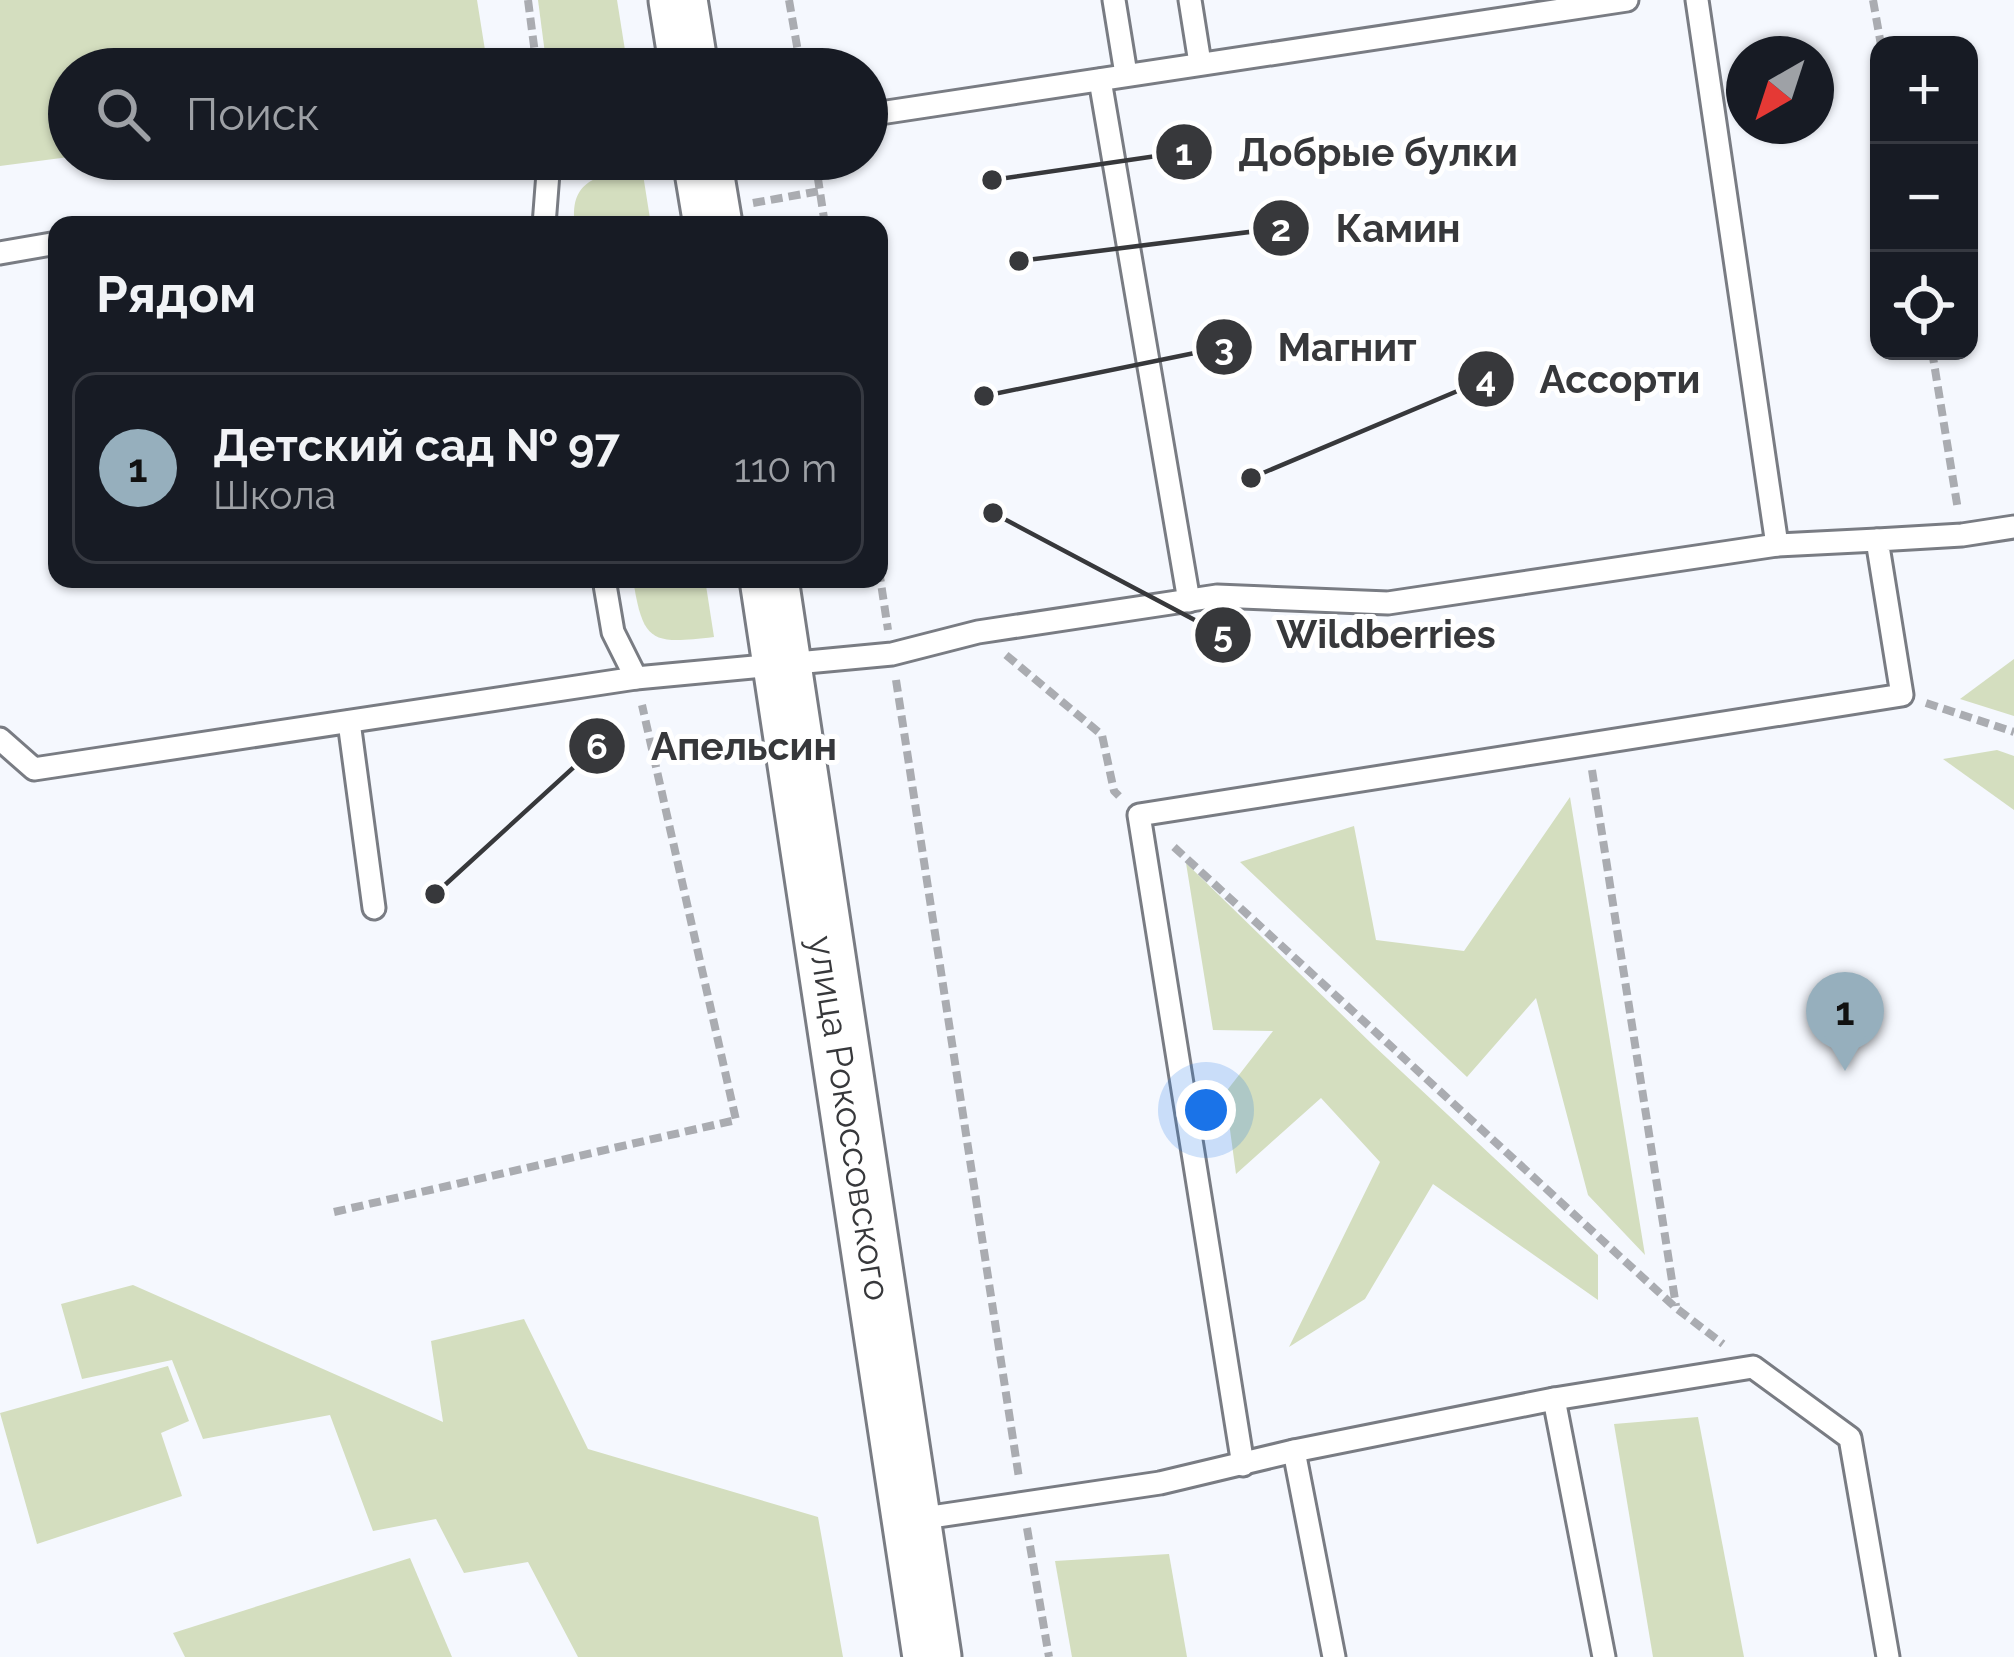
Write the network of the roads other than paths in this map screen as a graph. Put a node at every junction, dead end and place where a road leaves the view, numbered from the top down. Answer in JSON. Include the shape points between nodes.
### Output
{"nodes":[{"id":1,"x":678,"y":0,"type":"edge"},
{"id":2,"x":1114,"y":0,"type":"edge"},
{"id":3,"x":1190,"y":0,"type":"edge"},
{"id":4,"x":1628,"y":0,"type":"edge"},
{"id":5,"x":1697,"y":0,"type":"edge"},
{"id":6,"x":685,"y":48,"type":"edge"},
{"id":7,"x":1200,"y":63,"type":"junction"},
{"id":8,"x":1126,"y":74,"type":"junction"},
{"id":9,"x":1100,"y":80,"type":"junction"},
{"id":10,"x":888,"y":113,"type":"edge"},
{"id":11,"x":547,"y":180,"type":"edge"},
{"id":12,"x":706,"y":180,"type":"edge"},
{"id":13,"x":545,"y":216,"type":"edge"},
{"id":14,"x":712,"y":216,"type":"edge"},
{"id":15,"x":48,"y":245,"type":"edge"},
{"id":16,"x":0,"y":253,"type":"edge"},
{"id":17,"x":2014,"y":527,"type":"edge"},
{"id":18,"x":1877,"y":541,"type":"junction"},
{"id":19,"x":1777,"y":545,"type":"junction"},
{"id":20,"x":606,"y":588,"type":"edge"},
{"id":21,"x":770,"y":588,"type":"edge"},
{"id":22,"x":1189,"y":601,"type":"junction"},
{"id":23,"x":782,"y":665,"type":"junction"},
{"id":24,"x":636,"y":678,"type":"junction"},
{"id":25,"x":349,"y":722,"type":"junction"},
{"id":26,"x":0,"y":739,"type":"edge"},
{"id":27,"x":374,"y":908,"type":"dead end"},
{"id":28,"x":1553,"y":1399,"type":"junction"},
{"id":29,"x":1294,"y":1451,"type":"junction"},
{"id":30,"x":1243,"y":1465,"type":"junction"},
{"id":31,"x":910,"y":1520,"type":"junction"},
{"id":32,"x":932,"y":1657,"type":"edge"},
{"id":33,"x":1334,"y":1657,"type":"edge"},
{"id":34,"x":1604,"y":1657,"type":"edge"},
{"id":35,"x":1888,"y":1657,"type":"edge"}],
"edges":[{"from":1,"to":6,"type":"street"},
{"from":2,"to":8,"type":"lane"},
{"from":3,"to":7,"type":"lane"},
{"from":4,"to":7,"type":"lane"},
{"from":5,"to":19,"type":"lane"},
{"from":7,"to":8,"type":"lane"},
{"from":8,"to":9,"type":"lane"},
{"from":9,"to":10,"type":"lane"},
{"from":9,"to":22,"type":"lane"},
{"from":11,"to":13,"type":"lane"},
{"from":12,"to":14,"type":"street"},
{"from":15,"to":16,"type":"lane"},
{"from":17,"to":18,"type":"lane"},
{"from":18,"to":19,"type":"lane"},
{"from":18,"to":30,"type":"lane","via":[[1902,694],[1139,815]]},
{"from":19,"to":22,"type":"lane","via":[[1388,602]]},
{"from":20,"to":24,"type":"lane","via":[[613,632]]},
{"from":21,"to":23,"type":"street","name":"улица Рокоссовского"},
{"from":22,"to":23,"type":"lane","via":[[978,632],[892,654]]},
{"from":23,"to":24,"type":"lane"},
{"from":23,"to":31,"type":"street","name":"улица Рокоссовского"},
{"from":24,"to":25,"type":"lane"},
{"from":25,"to":26,"type":"lane","via":[[34,769]]},
{"from":25,"to":27,"type":"lane"},
{"from":28,"to":29,"type":"lane"},
{"from":28,"to":34,"type":"lane"},
{"from":28,"to":35,"type":"lane","via":[[1753,1367],[1850,1438]]},
{"from":29,"to":30,"type":"lane"},
{"from":29,"to":33,"type":"lane"},
{"from":30,"to":31,"type":"lane"},
{"from":31,"to":32,"type":"street","name":"улица Рокоссовского"}]}
